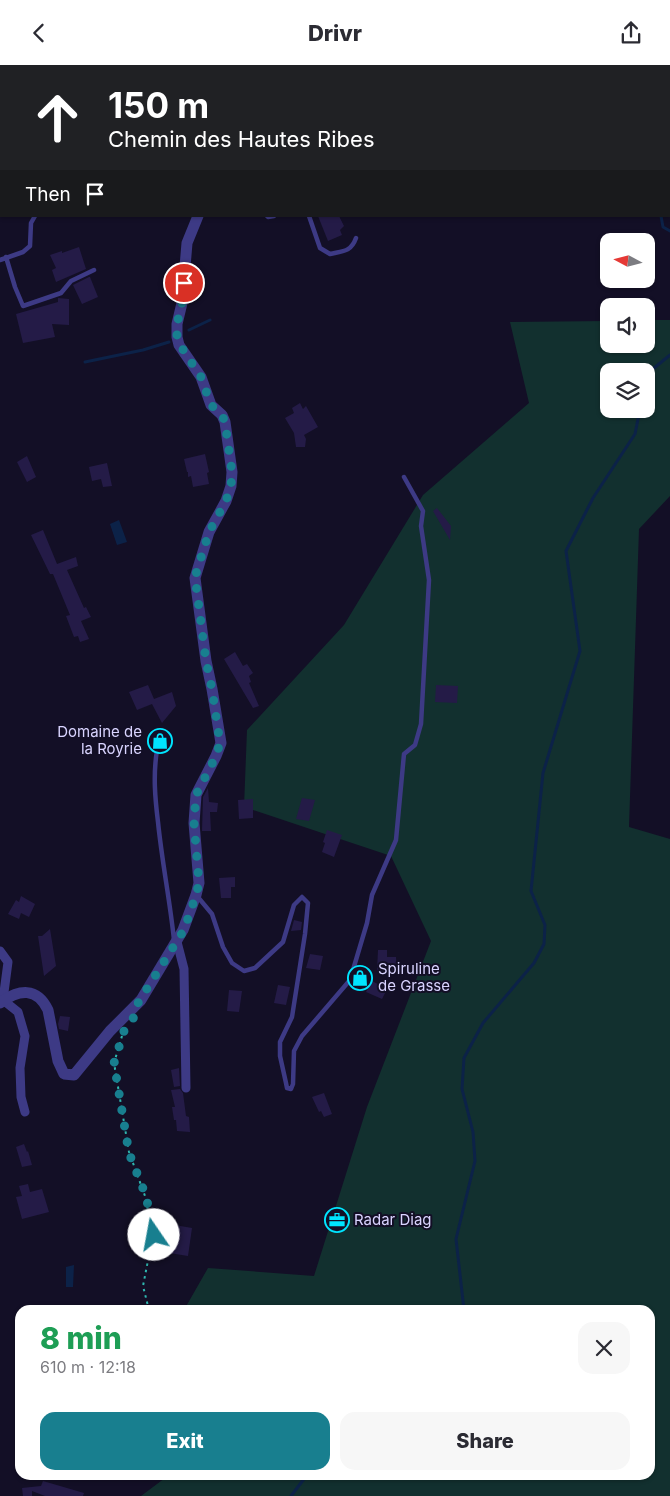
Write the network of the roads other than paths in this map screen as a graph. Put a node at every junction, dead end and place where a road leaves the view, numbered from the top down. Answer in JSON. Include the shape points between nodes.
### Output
{"nodes":[{"id":1,"x":34,"y":217,"type":"edge"},
{"id":2,"x":198,"y":217,"type":"edge"},
{"id":3,"x":309,"y":217,"type":"edge"},
{"id":4,"x":356,"y":238,"type":"dead end"},
{"id":5,"x":6,"y":257,"type":"junction"},
{"id":6,"x":0,"y":260,"type":"edge"},
{"id":7,"x":94,"y":270,"type":"dead end"},
{"id":8,"x":404,"y":477,"type":"dead end"},
{"id":9,"x":157,"y":750,"type":"dead end"},
{"id":10,"x":196,"y":895,"type":"junction"},
{"id":11,"x":176,"y":944,"type":"junction"},
{"id":12,"x":0,"y":951,"type":"edge"},
{"id":13,"x":2,"y":1001,"type":"edge"},
{"id":14,"x":186,"y":1088,"type":"dead end"},
{"id":15,"x":25,"y":1112,"type":"dead end"}],
"edges":[{"from":1,"to":5,"type":"lane","via":[[30,246],[23,252]]},
{"from":2,"to":10,"type":"street","via":[[187,243],[177,337],[201,377],[211,405],[225,422],[232,472],[226,501],[209,532],[195,577],[220,743],[196,795],[194,823],[199,883]]},
{"from":3,"to":4,"type":"lane","via":[[320,248],[330,254],[345,251],[353,246]]},
{"from":5,"to":6,"type":"lane"},
{"from":5,"to":7,"type":"lane","via":[[23,306],[61,293],[71,281]]},
{"from":8,"to":10,"type":"lane","via":[[424,511],[421,526],[429,580],[421,724],[415,745],[404,754],[396,839],[372,895],[350,981],[302,1035],[294,1051],[291,1089],[287,1088],[280,1042],[292,1017],[308,903],[302,897],[294,905],[283,942],[255,968],[244,971],[232,963],[212,914]]},
{"from":9,"to":11,"type":"lane","via":[[154,793]]},
{"from":10,"to":11,"type":"street"},
{"from":11,"to":13,"type":"street","via":[[141,1000],[74,1075],[64,1074],[58,1061],[45,1003],[36,995],[24,992]]},
{"from":11,"to":14,"type":"street","via":[[184,969]]},
{"from":12,"to":13,"type":"street","via":[[8,963]]},
{"from":13,"to":15,"type":"street","via":[[18,1012],[25,1036],[20,1068]]}]}
